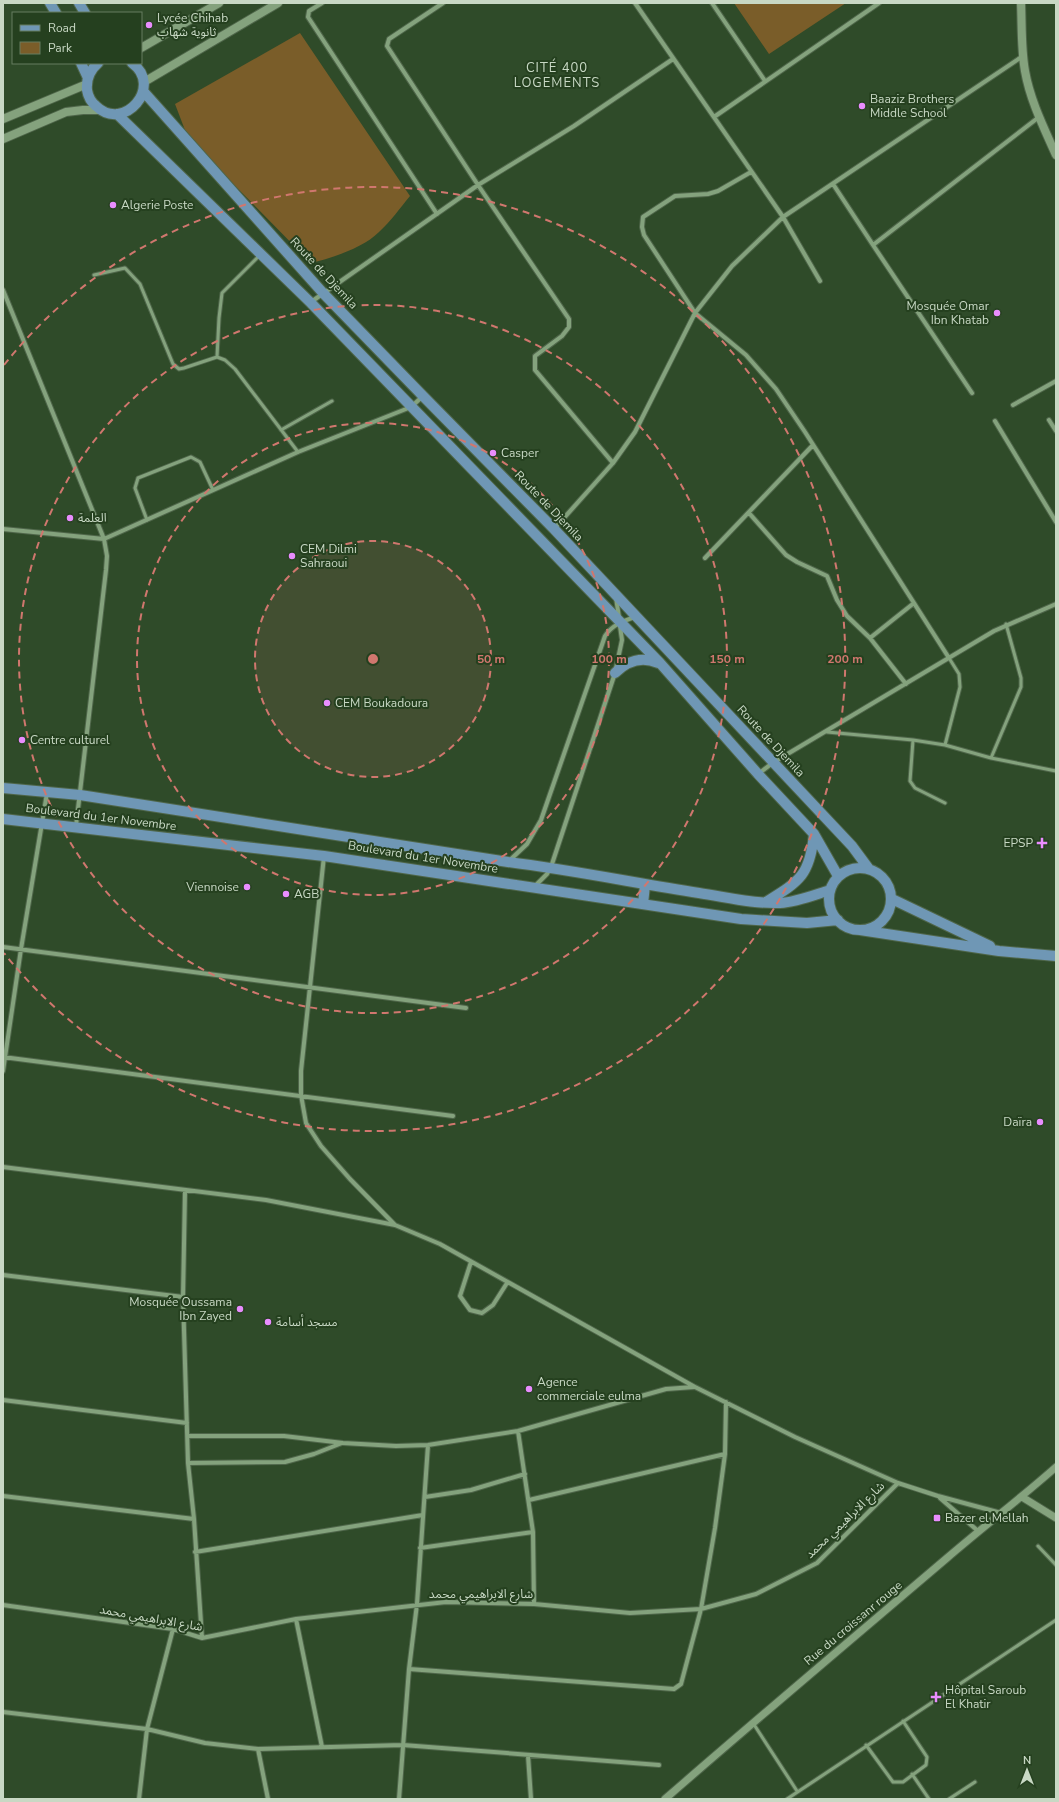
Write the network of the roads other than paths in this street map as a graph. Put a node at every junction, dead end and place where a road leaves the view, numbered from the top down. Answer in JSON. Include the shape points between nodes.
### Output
{"nodes":[{"id":1,"x":50,"y":3,"type":"edge"},
{"id":2,"x":79,"y":3,"type":"edge"},
{"id":3,"x":219,"y":3,"type":"edge"},
{"id":4,"x":278,"y":3,"type":"edge"},
{"id":5,"x":322,"y":3,"type":"edge"},
{"id":6,"x":443,"y":3,"type":"edge"},
{"id":7,"x":635,"y":3,"type":"edge"},
{"id":8,"x":712,"y":3,"type":"edge"},
{"id":9,"x":879,"y":3,"type":"edge"},
{"id":10,"x":1021,"y":3,"type":"edge"},
{"id":11,"x":55,"y":12,"type":"edge"},
{"id":12,"x":84,"y":12,"type":"edge"},
{"id":13,"x":142,"y":47,"type":"edge"},
{"id":14,"x":1023,"y":56,"type":"junction"},
{"id":15,"x":673,"y":59,"type":"junction"},
{"id":16,"x":81,"y":64,"type":"edge"},
{"id":17,"x":97,"y":64,"type":"edge"},
{"id":18,"x":133,"y":64,"type":"edge"},
{"id":19,"x":87,"y":81,"type":"junction"},
{"id":20,"x":765,"y":81,"type":"junction"},
{"id":21,"x":144,"y":87,"type":"junction"},
{"id":22,"x":100,"y":110,"type":"junction"},
{"id":23,"x":117,"y":114,"type":"junction"},
{"id":24,"x":714,"y":117,"type":"junction"},
{"id":25,"x":1040,"y":117,"type":"junction"},
{"id":26,"x":3,"y":119,"type":"edge"},
{"id":27,"x":3,"y":139,"type":"edge"},
{"id":28,"x":1053,"y":140,"type":"edge"},
{"id":29,"x":1056,"y":155,"type":"edge"},
{"id":30,"x":752,"y":172,"type":"junction"},
{"id":31,"x":833,"y":184,"type":"junction"},
{"id":32,"x":478,"y":185,"type":"junction"},
{"id":33,"x":437,"y":214,"type":"junction"},
{"id":34,"x":783,"y":217,"type":"junction"},
{"id":35,"x":873,"y":245,"type":"junction"},
{"id":36,"x":261,"y":254,"type":"junction"},
{"id":37,"x":94,"y":275,"type":"dead end"},
{"id":38,"x":820,"y":281,"type":"dead end"},
{"id":39,"x":3,"y":290,"type":"edge"},
{"id":40,"x":324,"y":293,"type":"junction"},
{"id":41,"x":311,"y":303,"type":"junction"},
{"id":42,"x":695,"y":313,"type":"junction"},
{"id":43,"x":217,"y":357,"type":"junction"},
{"id":44,"x":1056,"y":381,"type":"edge"},
{"id":45,"x":972,"y":393,"type":"dead end"},
{"id":46,"x":423,"y":396,"type":"junction"},
{"id":47,"x":332,"y":400,"type":"dead end"},
{"id":48,"x":1013,"y":405,"type":"dead end"},
{"id":49,"x":411,"y":406,"type":"junction"},
{"id":50,"x":1049,"y":420,"type":"dead end"},
{"id":51,"x":995,"y":421,"type":"dead end"},
{"id":52,"x":281,"y":430,"type":"junction"},
{"id":53,"x":1056,"y":431,"type":"edge"},
{"id":54,"x":813,"y":445,"type":"junction"},
{"id":55,"x":298,"y":452,"type":"junction"},
{"id":56,"x":613,"y":463,"type":"junction"},
{"id":57,"x":213,"y":490,"type":"junction"},
{"id":58,"x":748,"y":513,"type":"junction"},
{"id":59,"x":147,"y":520,"type":"junction"},
{"id":60,"x":1056,"y":522,"type":"edge"},
{"id":61,"x":3,"y":529,"type":"edge"},
{"id":62,"x":554,"y":529,"type":"junction"},
{"id":63,"x":104,"y":539,"type":"junction"},
{"id":64,"x":705,"y":558,"type":"dead end"},
{"id":65,"x":615,"y":594,"type":"junction"},
{"id":66,"x":914,"y":603,"type":"junction"},
{"id":67,"x":1056,"y":604,"type":"edge"},
{"id":68,"x":636,"y":617,"type":"junction"},
{"id":69,"x":620,"y":623,"type":"junction"},
{"id":70,"x":1006,"y":624,"type":"junction"},
{"id":71,"x":870,"y":638,"type":"junction"},
{"id":72,"x":949,"y":658,"type":"junction"},
{"id":73,"x":660,"y":664,"type":"junction"},
{"id":74,"x":615,"y":673,"type":"junction"},
{"id":75,"x":906,"y":684,"type":"junction"},
{"id":76,"x":827,"y":732,"type":"junction"},
{"id":77,"x":913,"y":740,"type":"junction"},
{"id":78,"x":945,"y":746,"type":"junction"},
{"id":79,"x":991,"y":758,"type":"junction"},
{"id":80,"x":774,"y":762,"type":"junction"},
{"id":81,"x":1056,"y":771,"type":"edge"},
{"id":82,"x":758,"y":774,"type":"junction"},
{"id":83,"x":3,"y":788,"type":"edge"},
{"id":84,"x":47,"y":791,"type":"junction"},
{"id":85,"x":80,"y":796,"type":"junction"},
{"id":86,"x":945,"y":803,"type":"dead end"},
{"id":87,"x":3,"y":819,"type":"edge"},
{"id":88,"x":43,"y":822,"type":"junction"},
{"id":89,"x":76,"y":826,"type":"junction"},
{"id":90,"x":814,"y":834,"type":"junction"},
{"id":91,"x":324,"y":856,"type":"junction"},
{"id":92,"x":508,"y":862,"type":"junction"},
{"id":93,"x":551,"y":867,"type":"junction"},
{"id":94,"x":868,"y":869,"type":"junction"},
{"id":95,"x":838,"y":876,"type":"junction"},
{"id":96,"x":645,"y":885,"type":"junction"},
{"id":97,"x":533,"y":887,"type":"junction"},
{"id":98,"x":830,"y":890,"type":"junction"},
{"id":99,"x":892,"y":899,"type":"junction"},
{"id":100,"x":766,"y":902,"type":"junction"},
{"id":101,"x":643,"y":904,"type":"junction"},
{"id":102,"x":838,"y":920,"type":"junction"},
{"id":103,"x":860,"y":930,"type":"junction"},
{"id":104,"x":3,"y":947,"type":"edge"},
{"id":105,"x":21,"y":949,"type":"junction"},
{"id":106,"x":999,"y":950,"type":"junction"},
{"id":107,"x":1056,"y":956,"type":"edge"},
{"id":108,"x":310,"y":987,"type":"junction"},
{"id":109,"x":466,"y":1008,"type":"dead end"},
{"id":110,"x":4,"y":1058,"type":"edge"},
{"id":111,"x":3,"y":1071,"type":"edge"},
{"id":112,"x":300,"y":1095,"type":"junction"},
{"id":113,"x":453,"y":1116,"type":"dead end"},
{"id":114,"x":3,"y":1167,"type":"edge"},
{"id":115,"x":185,"y":1191,"type":"junction"},
{"id":116,"x":395,"y":1225,"type":"junction"},
{"id":117,"x":471,"y":1262,"type":"junction"},
{"id":118,"x":3,"y":1274,"type":"edge"},
{"id":119,"x":507,"y":1283,"type":"junction"},
{"id":120,"x":183,"y":1297,"type":"junction"},
{"id":121,"x":695,"y":1387,"type":"junction"},
{"id":122,"x":3,"y":1400,"type":"edge"},
{"id":123,"x":726,"y":1402,"type":"junction"},
{"id":124,"x":187,"y":1423,"type":"junction"},
{"id":125,"x":518,"y":1431,"type":"junction"},
{"id":126,"x":188,"y":1436,"type":"junction"},
{"id":127,"x":344,"y":1443,"type":"junction"},
{"id":128,"x":428,"y":1444,"type":"junction"},
{"id":129,"x":725,"y":1454,"type":"junction"},
{"id":130,"x":188,"y":1463,"type":"junction"},
{"id":131,"x":1056,"y":1467,"type":"edge"},
{"id":132,"x":525,"y":1474,"type":"junction"},
{"id":133,"x":898,"y":1483,"type":"junction"},
{"id":134,"x":3,"y":1496,"type":"edge"},
{"id":135,"x":938,"y":1496,"type":"junction"},
{"id":136,"x":425,"y":1497,"type":"junction"},
{"id":137,"x":1022,"y":1497,"type":"junction"},
{"id":138,"x":529,"y":1500,"type":"junction"},
{"id":139,"x":1002,"y":1513,"type":"junction"},
{"id":140,"x":423,"y":1515,"type":"junction"},
{"id":141,"x":1056,"y":1518,"type":"edge"},
{"id":142,"x":194,"y":1519,"type":"junction"},
{"id":143,"x":533,"y":1532,"type":"junction"},
{"id":144,"x":978,"y":1532,"type":"junction"},
{"id":145,"x":1038,"y":1546,"type":"dead end"},
{"id":146,"x":420,"y":1548,"type":"junction"},
{"id":147,"x":195,"y":1552,"type":"junction"},
{"id":148,"x":1056,"y":1564,"type":"edge"},
{"id":149,"x":417,"y":1604,"type":"junction"},
{"id":150,"x":534,"y":1604,"type":"junction"},
{"id":151,"x":3,"y":1605,"type":"edge"},
{"id":152,"x":700,"y":1609,"type":"junction"},
{"id":153,"x":296,"y":1620,"type":"junction"},
{"id":154,"x":1056,"y":1620,"type":"edge"},
{"id":155,"x":173,"y":1629,"type":"junction"},
{"id":156,"x":202,"y":1638,"type":"junction"},
{"id":157,"x":409,"y":1670,"type":"junction"},
{"id":158,"x":3,"y":1712,"type":"edge"},
{"id":159,"x":903,"y":1721,"type":"junction"},
{"id":160,"x":753,"y":1723,"type":"junction"},
{"id":161,"x":147,"y":1730,"type":"junction"},
{"id":162,"x":403,"y":1745,"type":"junction"},
{"id":163,"x":866,"y":1745,"type":"junction"},
{"id":164,"x":322,"y":1747,"type":"junction"},
{"id":165,"x":258,"y":1749,"type":"junction"},
{"id":166,"x":528,"y":1755,"type":"junction"},
{"id":167,"x":659,"y":1765,"type":"dead end"},
{"id":168,"x":912,"y":1774,"type":"junction"},
{"id":169,"x":974,"y":1782,"type":"dead end"},
{"id":170,"x":797,"y":1791,"type":"junction"},
{"id":171,"x":139,"y":1799,"type":"edge"},
{"id":172,"x":268,"y":1799,"type":"edge"},
{"id":173,"x":400,"y":1799,"type":"edge"},
{"id":174,"x":531,"y":1799,"type":"edge"},
{"id":175,"x":665,"y":1799,"type":"edge"},
{"id":176,"x":787,"y":1799,"type":"edge"},
{"id":177,"x":929,"y":1799,"type":"edge"},
{"id":178,"x":949,"y":1799,"type":"edge"}],
"edges":[{"from":1,"to":11,"type":"main road"},
{"from":2,"to":12,"type":"main road"},
{"from":3,"to":13,"type":"main road"},
{"from":4,"to":21,"type":"main road"},
{"from":5,"to":33,"type":"street","via":[[309,11],[308,17]]},
{"from":6,"to":32,"type":"street","via":[[389,38],[387,46]]},
{"from":7,"to":15,"type":"street"},
{"from":8,"to":20,"type":"street"},
{"from":9,"to":20,"type":"street"},
{"from":10,"to":14,"type":"main road"},
{"from":14,"to":25,"type":"main road","via":[[1032,98]]},
{"from":14,"to":31,"type":"street"},
{"from":15,"to":24,"type":"street"},
{"from":15,"to":32,"type":"street","via":[[574,126]]},
{"from":16,"to":19,"type":"main road"},
{"from":17,"to":19,"type":"main road"},
{"from":18,"to":21,"type":"main road","name":"Route de Djemila","via":[[141,73]]},
{"from":19,"to":22,"type":"main road","via":[[92,103]]},
{"from":19,"to":26,"type":"main road"},
{"from":20,"to":24,"type":"street"},
{"from":21,"to":23,"type":"main road","via":[[140,100],[134,107]]},
{"from":21,"to":40,"type":"main road","name":"Route de Djemila"},
{"from":22,"to":23,"type":"main road"},
{"from":22,"to":27,"type":"main road","via":[[66,112]]},
{"from":23,"to":36,"type":"main road"},
{"from":24,"to":30,"type":"street"},
{"from":25,"to":28,"type":"main road"},
{"from":25,"to":35,"type":"street"},
{"from":28,"to":29,"type":"main road"},
{"from":30,"to":34,"type":"street"},
{"from":30,"to":42,"type":"street","via":[[718,191],[675,196],[643,217],[644,235]]},
{"from":31,"to":34,"type":"street"},
{"from":31,"to":35,"type":"street"},
{"from":32,"to":33,"type":"street"},
{"from":32,"to":56,"type":"street","via":[[569,318],[569,327],[562,336],[535,356],[535,370]]},
{"from":33,"to":40,"type":"street"},
{"from":34,"to":38,"type":"street"},
{"from":34,"to":42,"type":"street","via":[[732,266]]},
{"from":35,"to":45,"type":"street"},
{"from":36,"to":41,"type":"main road"},
{"from":36,"to":43,"type":"lane","via":[[222,293]]},
{"from":37,"to":43,"type":"lane","via":[[125,268],[140,284],[173,364],[180,369]]},
{"from":39,"to":63,"type":"street"},
{"from":40,"to":41,"type":"street"},
{"from":40,"to":46,"type":"main road","name":"Route de Djemila"},
{"from":41,"to":49,"type":"main road"},
{"from":42,"to":54,"type":"street","via":[[746,356],[776,389]]},
{"from":42,"to":56,"type":"street","via":[[635,432]]},
{"from":43,"to":52,"type":"lane","via":[[235,369]]},
{"from":44,"to":48,"type":"street"},
{"from":46,"to":49,"type":"street"},
{"from":46,"to":62,"type":"main road","name":"Route de Djemila"},
{"from":47,"to":52,"type":"lane"},
{"from":49,"to":55,"type":"street"},
{"from":49,"to":69,"type":"main road"},
{"from":50,"to":53,"type":"street"},
{"from":51,"to":60,"type":"street"},
{"from":52,"to":55,"type":"lane"},
{"from":54,"to":58,"type":"street"},
{"from":54,"to":66,"type":"street"},
{"from":55,"to":57,"type":"street"},
{"from":56,"to":62,"type":"street"},
{"from":57,"to":59,"type":"street"},
{"from":57,"to":59,"type":"lane","via":[[200,462],[191,457],[138,478],[135,488]]},
{"from":58,"to":64,"type":"street"},
{"from":58,"to":71,"type":"street","via":[[786,554],[827,576],[839,605]]},
{"from":59,"to":63,"type":"street"},
{"from":61,"to":63,"type":"street"},
{"from":62,"to":65,"type":"main road","name":"Route de Djemila"},
{"from":63,"to":85,"type":"street","via":[[106,570]]},
{"from":65,"to":68,"type":"main road","name":"Route de Djemila"},
{"from":65,"to":69,"type":"street"},
{"from":66,"to":71,"type":"street"},
{"from":66,"to":72,"type":"street"},
{"from":67,"to":70,"type":"street"},
{"from":68,"to":69,"type":"street"},
{"from":68,"to":80,"type":"main road","name":"Route de Djemila"},
{"from":69,"to":73,"type":"main road"},
{"from":69,"to":74,"type":"street","via":[[622,640]]},
{"from":69,"to":92,"type":"street","via":[[612,627],[605,636],[541,820],[527,844]]},
{"from":70,"to":72,"type":"street"},
{"from":70,"to":79,"type":"lane","via":[[1021,686]]},
{"from":71,"to":75,"type":"street"},
{"from":72,"to":75,"type":"street"},
{"from":72,"to":78,"type":"lane","via":[[959,674],[960,686]]},
{"from":73,"to":74,"type":"main road","via":[[652,660],[636,660]]},
{"from":73,"to":82,"type":"main road"},
{"from":74,"to":93,"type":"street"},
{"from":75,"to":76,"type":"street"},
{"from":76,"to":77,"type":"lane"},
{"from":76,"to":80,"type":"street"},
{"from":77,"to":78,"type":"lane"},
{"from":77,"to":86,"type":"lane","via":[[910,781],[915,788]]},
{"from":78,"to":79,"type":"lane"},
{"from":79,"to":81,"type":"lane"},
{"from":80,"to":82,"type":"street"},
{"from":80,"to":94,"type":"main road","name":"Route de Djemila","via":[[852,846]]},
{"from":82,"to":90,"type":"main road"},
{"from":83,"to":84,"type":"main road","name":"Boulevard du 1er Novembre"},
{"from":84,"to":85,"type":"main road","name":"Boulevard du 1er Novembre"},
{"from":84,"to":88,"type":"street"},
{"from":85,"to":89,"type":"street"},
{"from":85,"to":92,"type":"main road","name":"Boulevard du 1er Novembre"},
{"from":87,"to":88,"type":"main road","name":"Boulevard du 1er Novembre"},
{"from":88,"to":89,"type":"main road","name":"Boulevard du 1er Novembre"},
{"from":88,"to":105,"type":"street"},
{"from":89,"to":91,"type":"main road","name":"Boulevard du 1er Novembre"},
{"from":90,"to":95,"type":"main road"},
{"from":90,"to":100,"type":"main road","via":[[812,854],[800,878]]},
{"from":91,"to":97,"type":"main road","name":"Boulevard du 1er Novembre"},
{"from":91,"to":108,"type":"street"},
{"from":92,"to":93,"type":"main road","name":"Boulevard du 1er Novembre"},
{"from":93,"to":96,"type":"main road","name":"Boulevard du 1er Novembre"},
{"from":93,"to":97,"type":"street"},
{"from":94,"to":95,"type":"main road","via":[[852,868]]},
{"from":94,"to":99,"type":"main road","via":[[883,877],[891,891]]},
{"from":95,"to":98,"type":"main road"},
{"from":96,"to":100,"type":"main road","name":"Boulevard du 1er Novembre"},
{"from":96,"to":101,"type":"main road"},
{"from":97,"to":101,"type":"main road","name":"Boulevard du 1er Novembre"},
{"from":98,"to":100,"type":"main road","name":"Boulevard du 1er Novembre","via":[[796,900]]},
{"from":98,"to":102,"type":"main road","via":[[830,906]]},
{"from":99,"to":103,"type":"main road","via":[[882,921],[876,926]]},
{"from":99,"to":106,"type":"main road"},
{"from":101,"to":102,"type":"main road","name":"Boulevard du 1er Novembre","via":[[741,919],[807,923]]},
{"from":102,"to":103,"type":"main road","via":[[844,925]]},
{"from":103,"to":106,"type":"main road"},
{"from":104,"to":105,"type":"street"},
{"from":105,"to":108,"type":"street"},
{"from":105,"to":110,"type":"street"},
{"from":106,"to":107,"type":"main road"},
{"from":108,"to":109,"type":"street"},
{"from":108,"to":112,"type":"street"},
{"from":110,"to":111,"type":"street"},
{"from":110,"to":112,"type":"street"},
{"from":112,"to":113,"type":"street"},
{"from":112,"to":116,"type":"street","via":[[306,1123],[321,1146]]},
{"from":114,"to":115,"type":"street"},
{"from":115,"to":116,"type":"street","via":[[266,1200]]},
{"from":115,"to":120,"type":"street"},
{"from":116,"to":117,"type":"street","via":[[440,1244]]},
{"from":117,"to":119,"type":"street"},
{"from":117,"to":119,"type":"street","via":[[460,1296],[470,1310],[482,1313],[493,1305]]},
{"from":118,"to":120,"type":"street"},
{"from":119,"to":121,"type":"street"},
{"from":120,"to":124,"type":"street"},
{"from":121,"to":123,"type":"street"},
{"from":121,"to":125,"type":"street","via":[[666,1389]]},
{"from":122,"to":124,"type":"street"},
{"from":123,"to":129,"type":"street"},
{"from":123,"to":133,"type":"street","via":[[795,1437]]},
{"from":124,"to":126,"type":"street"},
{"from":125,"to":128,"type":"street"},
{"from":125,"to":132,"type":"street"},
{"from":126,"to":127,"type":"street","via":[[284,1436]]},
{"from":126,"to":130,"type":"street"},
{"from":127,"to":128,"type":"street","via":[[396,1446]]},
{"from":127,"to":130,"type":"street","via":[[285,1462]]},
{"from":128,"to":136,"type":"street"},
{"from":129,"to":138,"type":"street"},
{"from":129,"to":152,"type":"street"},
{"from":130,"to":142,"type":"street"},
{"from":131,"to":137,"type":"street","name":"Rue du croissanr rouge"},
{"from":132,"to":136,"type":"street","via":[[471,1490]]},
{"from":132,"to":138,"type":"street"},
{"from":133,"to":135,"type":"street"},
{"from":133,"to":152,"type":"street","name":"شارع الابراهيمي محمد","via":[[817,1563],[756,1594]]},
{"from":134,"to":142,"type":"street"},
{"from":135,"to":139,"type":"street"},
{"from":135,"to":144,"type":"street"},
{"from":136,"to":140,"type":"street"},
{"from":137,"to":139,"type":"street","name":"Rue du croissanr rouge"},
{"from":137,"to":141,"type":"street"},
{"from":138,"to":143,"type":"street"},
{"from":139,"to":144,"type":"street","name":"Rue du croissanr rouge"},
{"from":140,"to":146,"type":"street"},
{"from":140,"to":147,"type":"street"},
{"from":142,"to":147,"type":"street"},
{"from":143,"to":146,"type":"street"},
{"from":143,"to":150,"type":"street"},
{"from":144,"to":160,"type":"street","name":"Rue du croissanr rouge"},
{"from":145,"to":148,"type":"lane"},
{"from":146,"to":149,"type":"street"},
{"from":147,"to":156,"type":"street"},
{"from":149,"to":150,"type":"street","name":"شارع الابراهيمي محمد"},
{"from":149,"to":153,"type":"street","name":"شارع الابراهيمي محمد"},
{"from":149,"to":157,"type":"street"},
{"from":150,"to":152,"type":"street","name":"شارع الابراهيمي محمد","via":[[630,1613]]},
{"from":151,"to":155,"type":"street","name":"شارع الابراهيمي محمد"},
{"from":152,"to":157,"type":"street","via":[[683,1678],[681,1684],[674,1689]]},
{"from":153,"to":156,"type":"street","name":"شارع الابراهيمي محمد"},
{"from":153,"to":164,"type":"street"},
{"from":154,"to":159,"type":"lane"},
{"from":155,"to":156,"type":"street","name":"شارع الابراهيمي محمد"},
{"from":155,"to":161,"type":"street"},
{"from":157,"to":162,"type":"street"},
{"from":158,"to":161,"type":"street"},
{"from":159,"to":163,"type":"lane"},
{"from":159,"to":168,"type":"lane","via":[[927,1758],[926,1765]]},
{"from":160,"to":170,"type":"lane"},
{"from":160,"to":175,"type":"street","name":"Rue du croissanr rouge"},
{"from":161,"to":165,"type":"street","via":[[205,1743]]},
{"from":161,"to":171,"type":"street"},
{"from":162,"to":164,"type":"street"},
{"from":162,"to":166,"type":"street"},
{"from":162,"to":173,"type":"street"},
{"from":163,"to":168,"type":"lane","via":[[893,1782],[902,1782]]},
{"from":163,"to":170,"type":"lane"},
{"from":164,"to":165,"type":"street"},
{"from":165,"to":172,"type":"street"},
{"from":166,"to":167,"type":"street"},
{"from":166,"to":174,"type":"street"},
{"from":168,"to":177,"type":"lane"},
{"from":169,"to":178,"type":"lane"},
{"from":170,"to":176,"type":"lane"}]}
